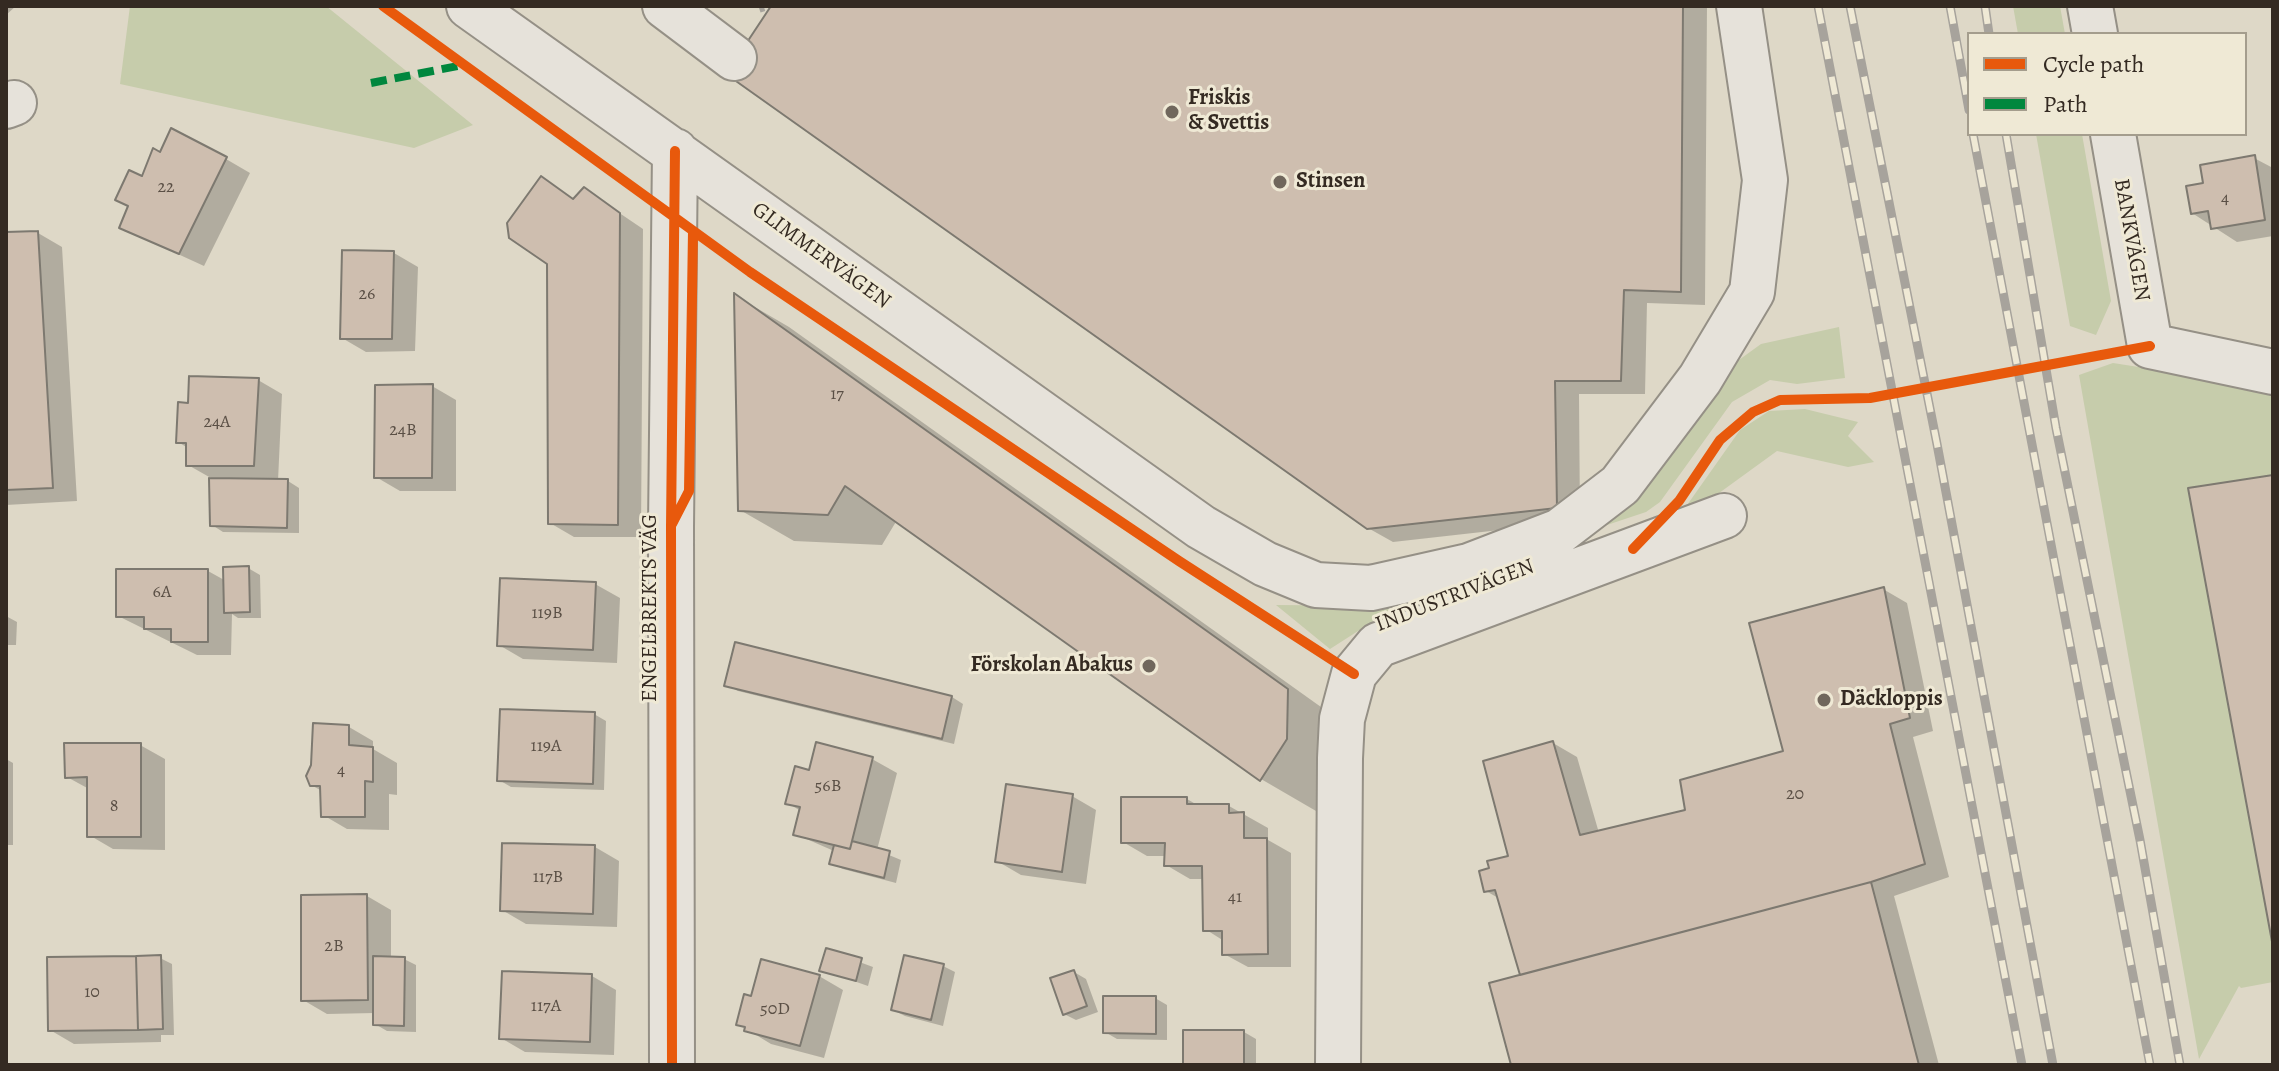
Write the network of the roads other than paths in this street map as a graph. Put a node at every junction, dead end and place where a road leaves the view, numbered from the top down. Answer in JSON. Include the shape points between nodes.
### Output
{"nodes":[{"id":1,"x":469,"y":6,"type":"edge"},
{"id":2,"x":665,"y":6,"type":"edge"},
{"id":3,"x":1739,"y":6,"type":"edge"},
{"id":4,"x":2090,"y":6,"type":"edge"},
{"id":5,"x":2095,"y":32,"type":"edge"},
{"id":6,"x":734,"y":58,"type":"dead end"},
{"id":7,"x":2113,"y":136,"type":"edge"},
{"id":8,"x":675,"y":151,"type":"junction"},
{"id":9,"x":2273,"y":372,"type":"edge"},
{"id":10,"x":1724,"y":516,"type":"dead end"},
{"id":11,"x":672,"y":1065,"type":"edge"},
{"id":12,"x":1338,"y":1065,"type":"edge"}],
"edges":[{"from":1,"to":8,"type":"street","name":"GLIMMERVÄGEN"},
{"from":2,"to":6,"type":"street"},
{"from":3,"to":8,"type":"street","name":"GLIMMERVÄGEN","via":[[1765,180],[1752,292],[1700,379],[1620,485],[1560,531],[1469,566],[1371,588],[1316,585],[1265,564],[1172,507]]},
{"from":4,"to":5,"type":"street"},
{"from":7,"to":9,"type":"street","name":"BANKVÄGEN","via":[[2150,346]]},
{"from":8,"to":11,"type":"street","name":"ENGELBREKTS VÄG"},
{"from":10,"to":12,"type":"street","name":"INDUSTRIVÄGEN","via":[[1378,645],[1354,674],[1342,719],[1340,758]]}]}
